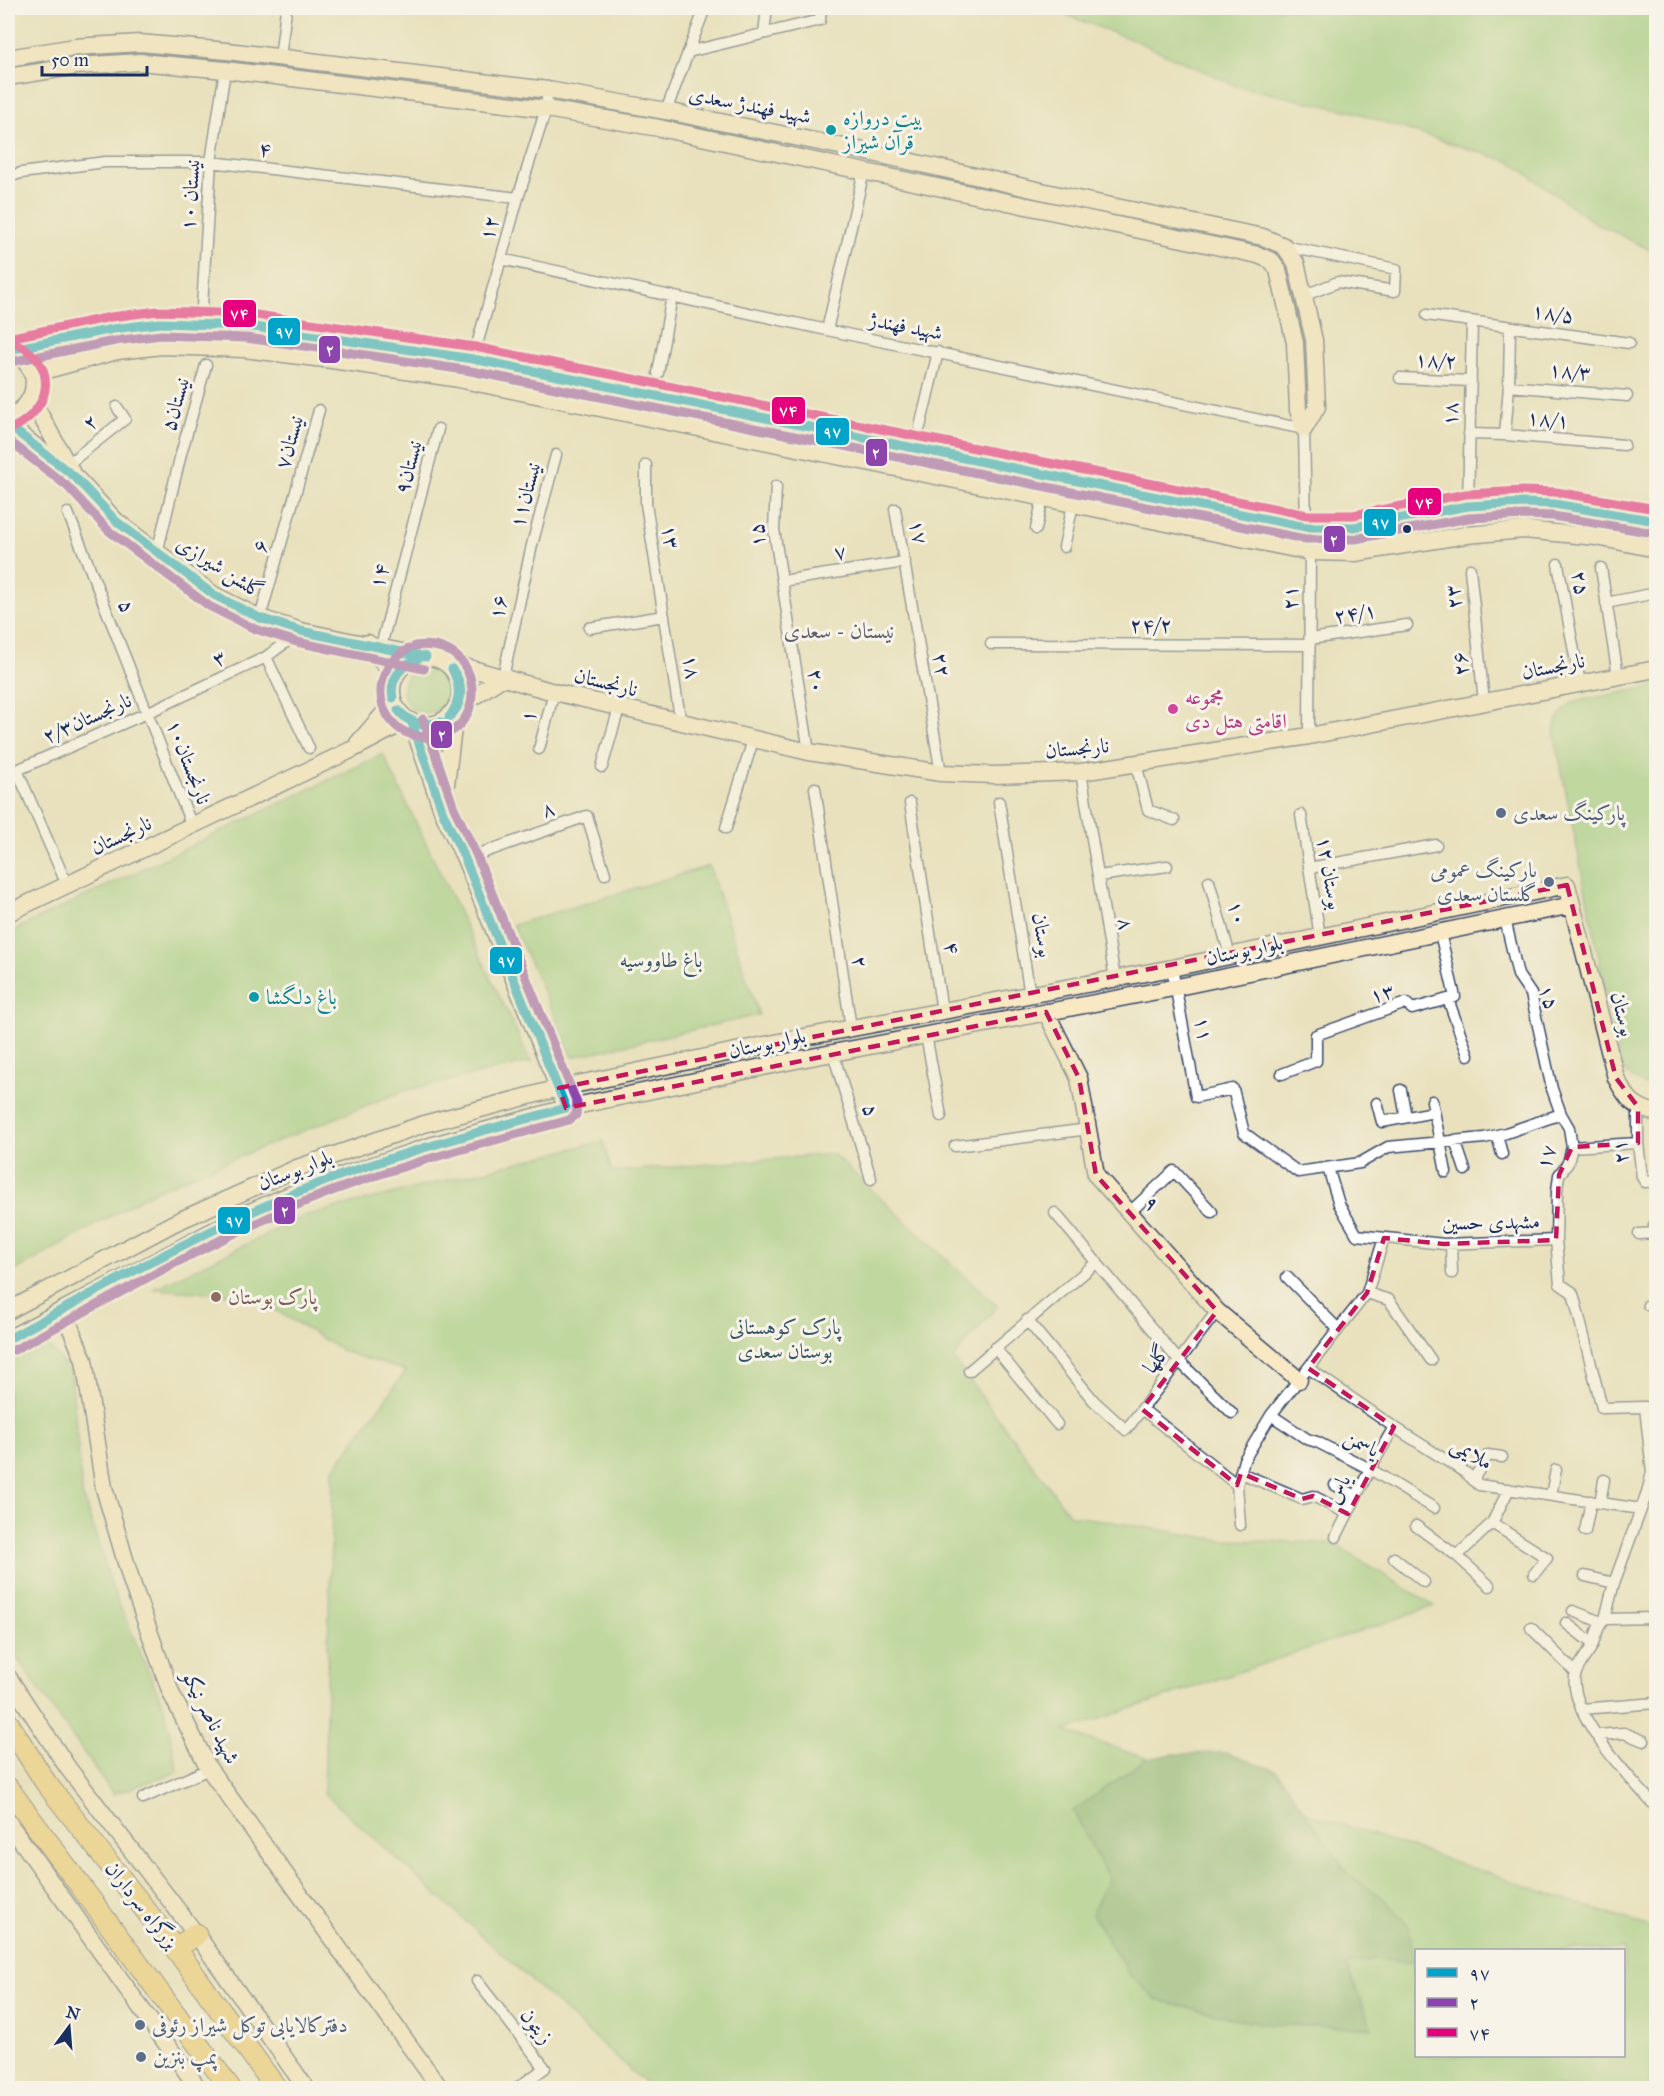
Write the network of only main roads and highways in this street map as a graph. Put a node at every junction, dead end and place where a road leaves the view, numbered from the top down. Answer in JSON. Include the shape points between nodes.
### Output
{"nodes":[{"id":1,"x":8,"y":1723,"type":"edge"},
{"id":2,"x":8,"y":1788,"type":"edge"},
{"id":3,"x":196,"y":1934,"type":"road end"},
{"id":4,"x":176,"y":1949,"type":"junction"},
{"id":5,"x":230,"y":2088,"type":"edge"},
{"id":6,"x":276,"y":2088,"type":"edge"}],
"edges":[{"from":1,"to":4,"type":"highway","name":"بزرگراه سرداران","via":[[46,1783]]},
{"from":2,"to":5,"type":"highway","name":"بزرگراه سرداران"},
{"from":3,"to":4,"type":"highway"},
{"from":4,"to":6,"type":"highway","name":"بزرگراه سرداران"}]}
